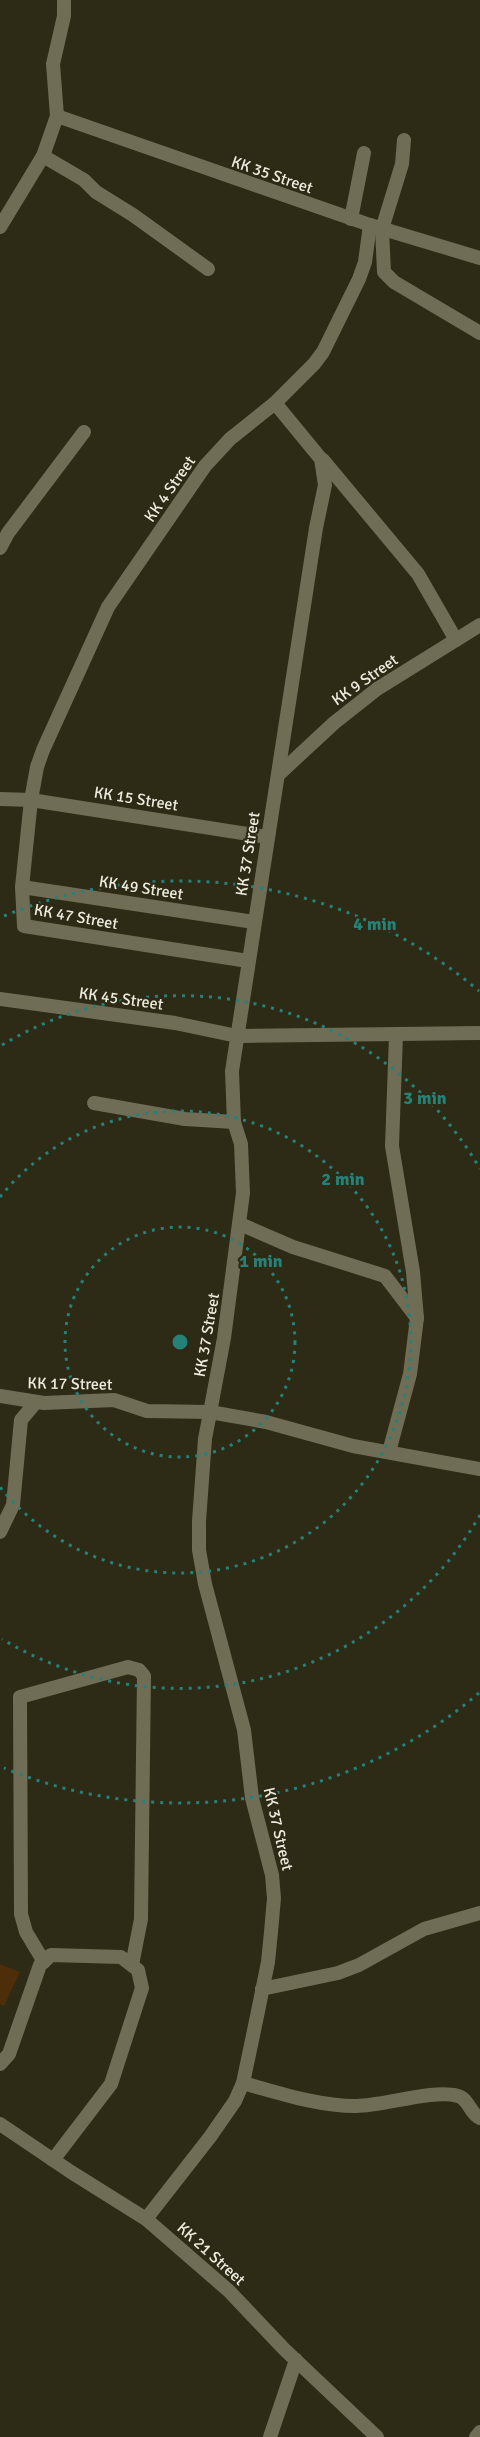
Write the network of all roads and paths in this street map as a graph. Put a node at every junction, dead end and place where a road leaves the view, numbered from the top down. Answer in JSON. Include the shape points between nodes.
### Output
{"nodes":[{"id":1,"x":64,"y":0,"type":"edge"},
{"id":2,"x":57,"y":116,"type":"junction"},
{"id":3,"x":404,"y":140,"type":"dead end"},
{"id":4,"x":364,"y":153,"type":"dead end"},
{"id":5,"x":43,"y":156,"type":"junction"},
{"id":6,"x":351,"y":219,"type":"junction"},
{"id":7,"x":0,"y":227,"type":"edge"},
{"id":8,"x":376,"y":227,"type":"junction"},
{"id":9,"x":480,"y":258,"type":"edge"},
{"id":10,"x":208,"y":270,"type":"dead end"},
{"id":11,"x":480,"y":333,"type":"edge"},
{"id":12,"x":275,"y":403,"type":"junction"},
{"id":13,"x":84,"y":432,"type":"dead end"},
{"id":14,"x":321,"y":459,"type":"junction"},
{"id":15,"x":0,"y":548,"type":"edge"},
{"id":16,"x":480,"y":625,"type":"edge"},
{"id":17,"x":456,"y":640,"type":"junction"},
{"id":18,"x":279,"y":774,"type":"junction"},
{"id":19,"x":0,"y":799,"type":"edge"},
{"id":20,"x":31,"y":800,"type":"junction"},
{"id":21,"x":267,"y":837,"type":"junction"},
{"id":22,"x":22,"y":886,"type":"junction"},
{"id":23,"x":254,"y":922,"type":"junction"},
{"id":24,"x":248,"y":962,"type":"junction"},
{"id":25,"x":0,"y":999,"type":"edge"},
{"id":26,"x":480,"y":1033,"type":"edge"},
{"id":27,"x":396,"y":1035,"type":"junction"},
{"id":28,"x":237,"y":1036,"type":"junction"},
{"id":29,"x":94,"y":1103,"type":"dead end"},
{"id":30,"x":234,"y":1122,"type":"junction"},
{"id":31,"x":240,"y":1224,"type":"junction"},
{"id":32,"x":417,"y":1318,"type":"junction"},
{"id":33,"x":0,"y":1396,"type":"edge"},
{"id":34,"x":36,"y":1402,"type":"junction"},
{"id":35,"x":210,"y":1412,"type":"junction"},
{"id":36,"x":389,"y":1452,"type":"junction"},
{"id":37,"x":480,"y":1469,"type":"edge"},
{"id":38,"x":0,"y":1532,"type":"edge"},
{"id":39,"x":480,"y":1913,"type":"edge"},
{"id":40,"x":44,"y":1962,"type":"junction"},
{"id":41,"x":132,"y":1965,"type":"junction"},
{"id":42,"x":262,"y":1989,"type":"junction"},
{"id":43,"x":0,"y":2064,"type":"edge"},
{"id":44,"x":243,"y":2083,"type":"junction"},
{"id":45,"x":480,"y":2118,"type":"edge"},
{"id":46,"x":0,"y":2124,"type":"edge"},
{"id":47,"x":53,"y":2160,"type":"junction"},
{"id":48,"x":146,"y":2219,"type":"junction"},
{"id":49,"x":296,"y":2360,"type":"junction"},
{"id":50,"x":480,"y":2432,"type":"edge"},
{"id":51,"x":270,"y":2437,"type":"edge"},
{"id":52,"x":377,"y":2437,"type":"edge"},
{"id":53,"x":476,"y":2437,"type":"edge"}],
"edges":[{"from":1,"to":2,"type":"street","via":[[53,64]]},
{"from":2,"to":5,"type":"street"},
{"from":2,"to":6,"type":"street","name":"KK 35 Street"},
{"from":3,"to":8,"type":"street","via":[[402,164]]},
{"from":4,"to":6,"type":"street"},
{"from":5,"to":7,"type":"street"},
{"from":5,"to":10,"type":"street","via":[[133,214]]},
{"from":6,"to":8,"type":"street","name":"KK 35 Street"},
{"from":8,"to":9,"type":"street","name":"KK 35 Street"},
{"from":8,"to":11,"type":"street","via":[[387,278]]},
{"from":8,"to":12,"type":"street","name":"KK 4 Street","via":[[359,279],[323,352]]},
{"from":12,"to":14,"type":"street"},
{"from":12,"to":20,"type":"street","name":"KK 4 Street","via":[[230,439],[205,466],[119,588],[43,750]]},
{"from":13,"to":15,"type":"street"},
{"from":14,"to":17,"type":"street","via":[[418,574]]},
{"from":14,"to":18,"type":"street","name":"KK 37 Street","via":[[325,485]]},
{"from":16,"to":17,"type":"street","name":"KK 9 Street"},
{"from":17,"to":18,"type":"street","name":"KK 9 Street","via":[[377,689]]},
{"from":18,"to":21,"type":"street","name":"KK 37 Street"},
{"from":19,"to":20,"type":"street","name":"KK 15 Street"},
{"from":20,"to":21,"type":"street","name":"KK 15 Street"},
{"from":20,"to":22,"type":"street","name":"KK 47 Street"},
{"from":21,"to":23,"type":"street","name":"KK 37 Street"},
{"from":22,"to":23,"type":"street","name":"KK 49 Street"},
{"from":22,"to":24,"type":"street","name":"KK 47 Street","via":[[24,926]]},
{"from":23,"to":24,"type":"street","name":"KK 37 Street"},
{"from":24,"to":28,"type":"street","name":"KK 37 Street"},
{"from":25,"to":28,"type":"street","name":"KK 45 Street","via":[[175,1023]]},
{"from":26,"to":27,"type":"street","name":"KK 45 Street"},
{"from":27,"to":28,"type":"street","name":"KK 45 Street"},
{"from":27,"to":32,"type":"street","via":[[392,1146]]},
{"from":28,"to":30,"type":"street","name":"KK 37 Street","via":[[231,1077]]},
{"from":29,"to":30,"type":"street","via":[[185,1119]]},
{"from":30,"to":31,"type":"street","name":"KK 37 Street","via":[[241,1144]]},
{"from":31,"to":32,"type":"street","via":[[293,1247],[385,1276]]},
{"from":31,"to":35,"type":"street","name":"KK 37 Street"},
{"from":32,"to":36,"type":"street","via":[[410,1374]]},
{"from":33,"to":34,"type":"street","name":"KK 17 Street"},
{"from":34,"to":35,"type":"street","name":"KK 17 Street","via":[[114,1400],[147,1411]]},
{"from":34,"to":38,"type":"street","via":[[21,1420],[13,1505]]},
{"from":35,"to":36,"type":"street","name":"KK 17 Street"},
{"from":35,"to":42,"type":"street","name":"KK 37 Street","via":[[202,1466],[199,1550],[244,1730],[252,1798],[273,1882],[271,1932]]},
{"from":36,"to":37,"type":"street","name":"KK 17 Street"},
{"from":39,"to":42,"type":"street","via":[[424,1929],[338,1973]]},
{"from":40,"to":41,"type":"street","via":[[51,1955],[121,1957]]},
{"from":40,"to":41,"type":"street","via":[[26,1932],[21,1914],[20,1697],[128,1667],[144,1676],[141,1919]]},
{"from":40,"to":43,"type":"street","via":[[9,2054]]},
{"from":41,"to":47,"type":"street","via":[[138,1970],[142,1988],[111,2084]]},
{"from":42,"to":44,"type":"street","name":"KK 37 Street"},
{"from":44,"to":45,"type":"street","via":[[288,2096],[356,2106],[456,2095]]},
{"from":44,"to":48,"type":"street","name":"KK 37 Street","via":[[227,2113]]},
{"from":46,"to":47,"type":"street","name":"KK 21 Street"},
{"from":47,"to":48,"type":"street","name":"KK 21 Street"},
{"from":48,"to":49,"type":"street","name":"KK 21 Street","via":[[229,2291]]},
{"from":49,"to":51,"type":"street"},
{"from":49,"to":52,"type":"street","name":"KK 21 Street"},
{"from":50,"to":53,"type":"street"}]}
